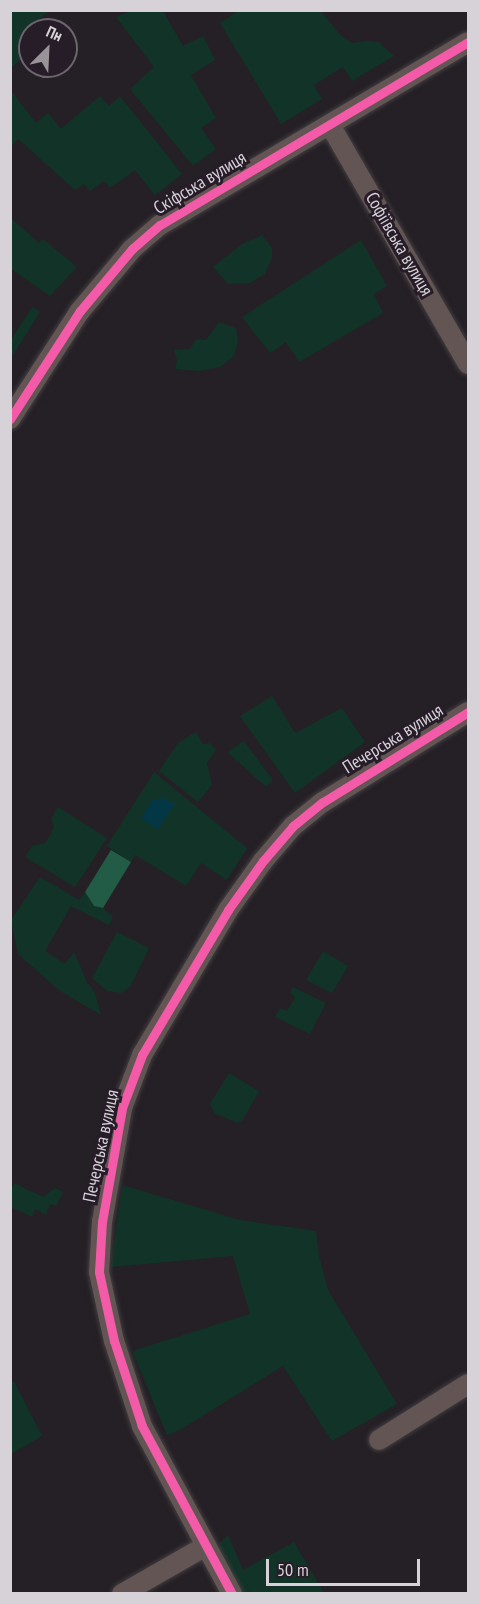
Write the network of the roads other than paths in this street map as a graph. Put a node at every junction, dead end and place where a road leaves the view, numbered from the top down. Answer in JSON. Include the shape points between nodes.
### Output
{"nodes":[{"id":1,"x":468,"y":42,"type":"edge"},
{"id":2,"x":330,"y":125,"type":"junction"},
{"id":3,"x":468,"y":364,"type":"edge"},
{"id":4,"x":10,"y":419,"type":"edge"},
{"id":5,"x":468,"y":712,"type":"edge"},
{"id":6,"x":468,"y":1384,"type":"edge"},
{"id":7,"x":379,"y":1440,"type":"dead end"},
{"id":8,"x":204,"y":1547,"type":"junction"},
{"id":9,"x":122,"y":1593,"type":"edge"},
{"id":10,"x":232,"y":1593,"type":"edge"}],
"edges":[{"from":1,"to":2,"type":"street","name":"Скіфська вулиця"},
{"from":2,"to":3,"type":"street","name":"Софіївська вулиця"},
{"from":2,"to":4,"type":"street","name":"Скіфська вулиця","via":[[160,225],[132,249],[80,311]]},
{"from":5,"to":8,"type":"street","name":"Печерська вулиця","via":[[323,802],[293,826],[228,910],[142,1055],[122,1108],[102,1222],[99,1272],[114,1341],[142,1426]]},
{"from":6,"to":7,"type":"street"},
{"from":8,"to":9,"type":"street"},
{"from":8,"to":10,"type":"street","name":"Печерська вулиця"}]}
